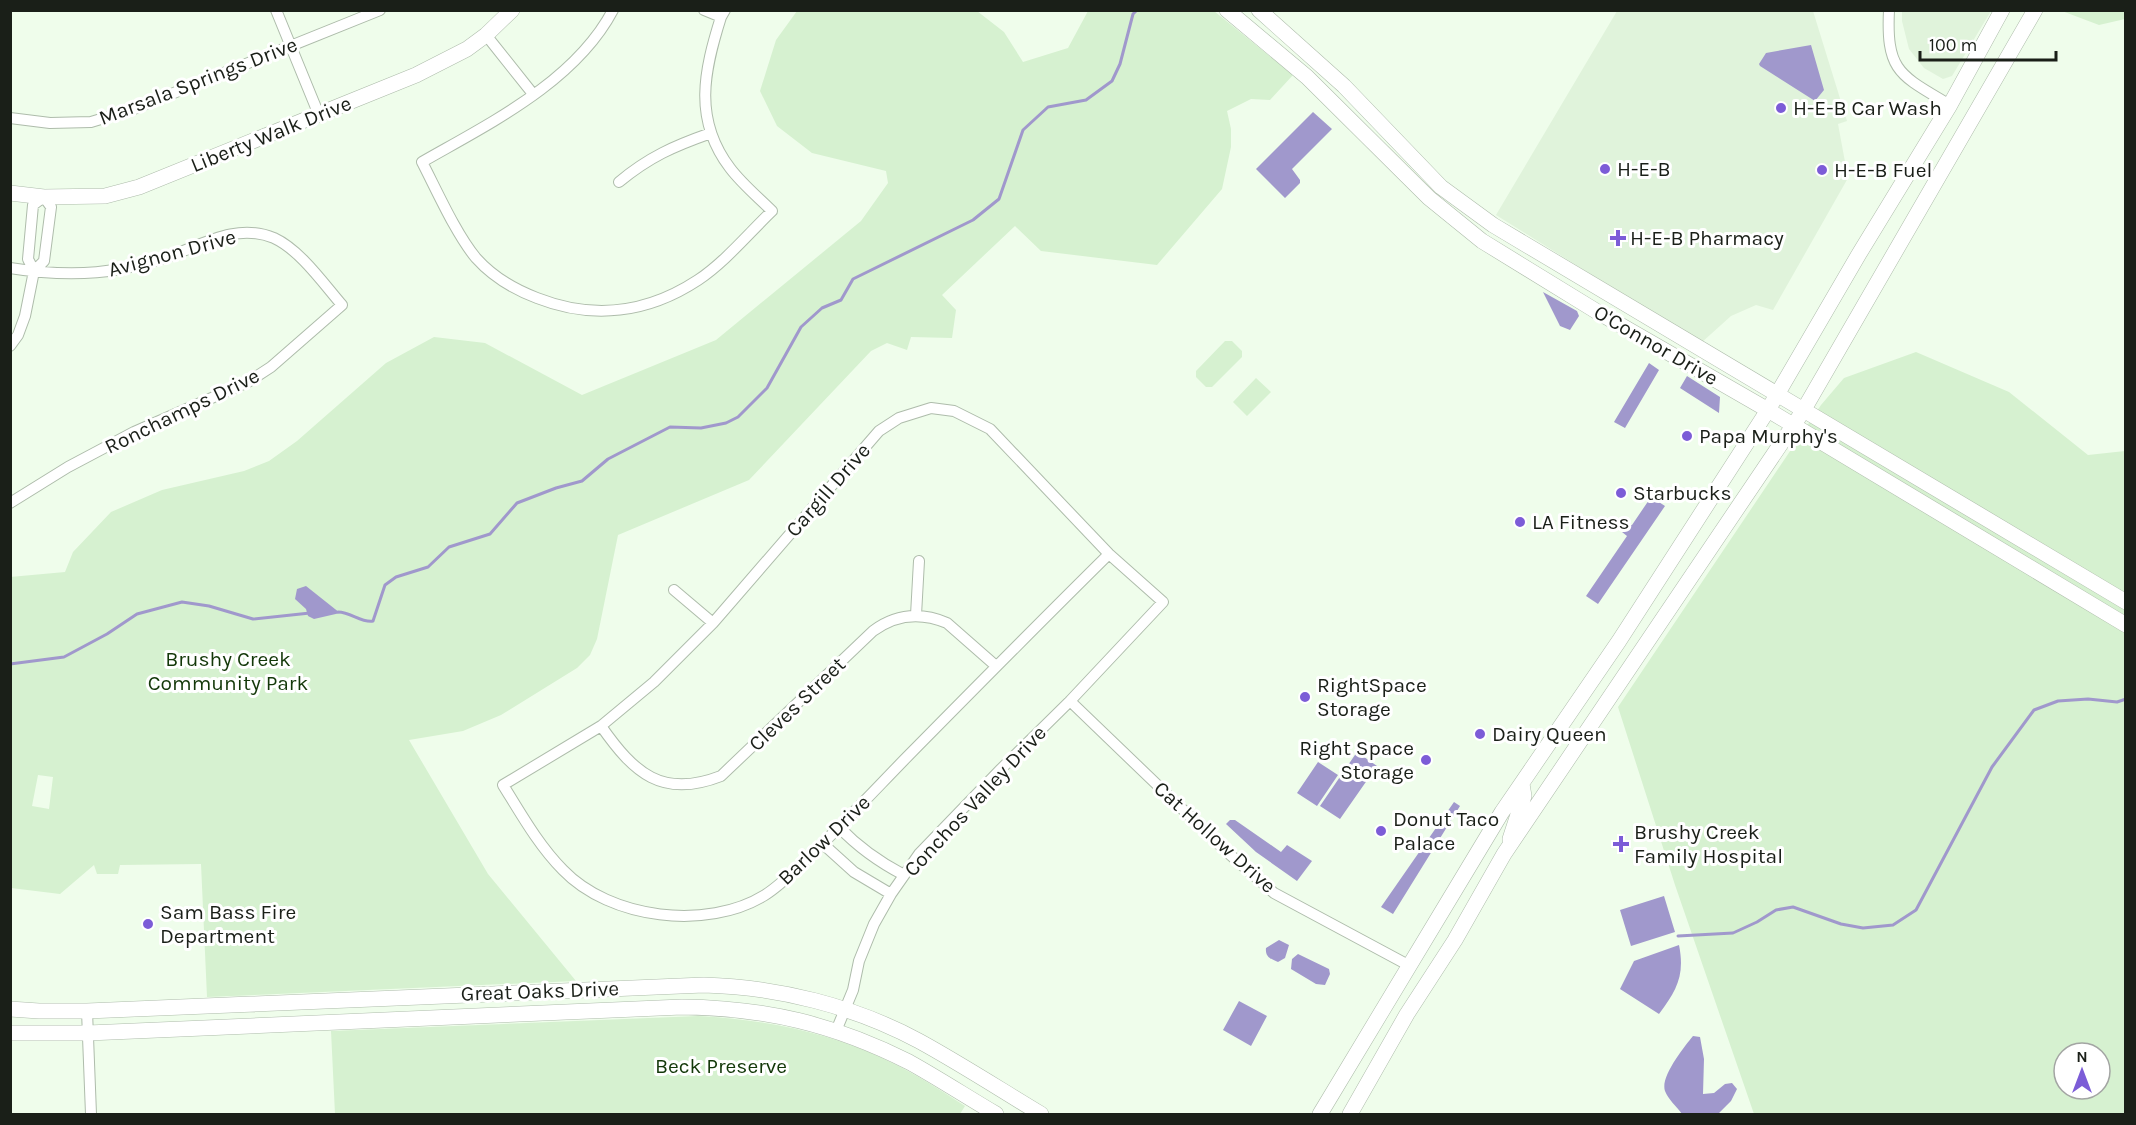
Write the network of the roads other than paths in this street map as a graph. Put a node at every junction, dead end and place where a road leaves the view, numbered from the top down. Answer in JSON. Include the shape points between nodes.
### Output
{"nodes":[{"id":1,"x":276,"y":10,"type":"edge"},
{"id":2,"x":380,"y":10,"type":"edge"},
{"id":3,"x":512,"y":10,"type":"edge"},
{"id":4,"x":613,"y":10,"type":"edge"},
{"id":5,"x":704,"y":10,"type":"edge"},
{"id":6,"x":1227,"y":10,"type":"edge"},
{"id":7,"x":1259,"y":10,"type":"edge"},
{"id":8,"x":1889,"y":10,"type":"edge"},
{"id":9,"x":2002,"y":10,"type":"edge"},
{"id":10,"x":2035,"y":10,"type":"edge"},
{"id":11,"x":723,"y":14,"type":"edge"},
{"id":12,"x":486,"y":35,"type":"junction"},
{"id":13,"x":292,"y":45,"type":"junction"},
{"id":14,"x":533,"y":94,"type":"junction"},
{"id":15,"x":1950,"y":105,"type":"junction"},
{"id":16,"x":319,"y":115,"type":"junction"},
{"id":17,"x":10,"y":118,"type":"edge"},
{"id":18,"x":711,"y":133,"type":"junction"},
{"id":19,"x":619,"y":182,"type":"dead end"},
{"id":20,"x":10,"y":193,"type":"edge"},
{"id":21,"x":44,"y":197,"type":"junction"},
{"id":22,"x":1490,"y":246,"type":"junction"},
{"id":23,"x":10,"y":268,"type":"edge"},
{"id":24,"x":34,"y":272,"type":"junction"},
{"id":25,"x":1607,"y":294,"type":"junction"},
{"id":26,"x":342,"y":304,"type":"joint"},
{"id":27,"x":1596,"y":311,"type":"junction"},
{"id":28,"x":1668,"y":330,"type":"junction"},
{"id":29,"x":10,"y":346,"type":"edge"},
{"id":30,"x":1776,"y":394,"type":"junction"},
{"id":31,"x":1768,"y":410,"type":"junction"},
{"id":32,"x":1803,"y":411,"type":"junction"},
{"id":33,"x":1793,"y":426,"type":"junction"},
{"id":34,"x":10,"y":503,"type":"edge"},
{"id":35,"x":1108,"y":554,"type":"junction"},
{"id":36,"x":919,"y":561,"type":"dead end"},
{"id":37,"x":674,"y":590,"type":"dead end"},
{"id":38,"x":1163,"y":602,"type":"joint"},
{"id":39,"x":2126,"y":602,"type":"edge"},
{"id":40,"x":916,"y":615,"type":"junction"},
{"id":41,"x":712,"y":623,"type":"junction"},
{"id":42,"x":2126,"y":625,"type":"edge"},
{"id":43,"x":996,"y":666,"type":"junction"},
{"id":44,"x":1070,"y":701,"type":"junction"},
{"id":45,"x":601,"y":726,"type":"junction"},
{"id":46,"x":1547,"y":748,"type":"junction"},
{"id":47,"x":1522,"y":784,"type":"junction"},
{"id":48,"x":502,"y":785,"type":"joint"},
{"id":49,"x":1550,"y":789,"type":"junction"},
{"id":50,"x":839,"y":827,"type":"junction"},
{"id":51,"x":822,"y":844,"type":"junction"},
{"id":52,"x":1504,"y":854,"type":"junction"},
{"id":53,"x":904,"y":875,"type":"junction"},
{"id":54,"x":891,"y":894,"type":"junction"},
{"id":55,"x":1410,"y":966,"type":"junction"},
{"id":56,"x":10,"y":1009,"type":"edge"},
{"id":57,"x":844,"y":1009,"type":"junction"},
{"id":58,"x":87,"y":1011,"type":"junction"},
{"id":59,"x":836,"y":1031,"type":"junction"},
{"id":60,"x":10,"y":1033,"type":"edge"},
{"id":61,"x":88,"y":1033,"type":"junction"},
{"id":62,"x":91,"y":1114,"type":"edge"},
{"id":63,"x":996,"y":1114,"type":"edge"},
{"id":64,"x":1041,"y":1114,"type":"edge"},
{"id":65,"x":1320,"y":1114,"type":"edge"},
{"id":66,"x":1350,"y":1114,"type":"edge"}],
"edges":[{"from":1,"to":13,"type":"street"},
{"from":2,"to":13,"type":"street","name":"Marsala Springs Drive"},
{"from":3,"to":12,"type":"main road","name":"Liberty Walk Drive"},
{"from":4,"to":14,"type":"street","via":[[585,52]]},
{"from":5,"to":11,"type":"street"},
{"from":6,"to":22,"type":"main road","name":"O'Connor Drive","via":[[1307,77],[1446,214]]},
{"from":7,"to":25,"type":"main road","name":"O'Connor Drive","via":[[1344,86],[1441,187],[1519,243]]},
{"from":8,"to":15,"type":"street","via":[[1888,46],[1894,64],[1914,83]]},
{"from":9,"to":15,"type":"main road"},
{"from":10,"to":32,"type":"main road"},
{"from":11,"to":18,"type":"street","via":[[706,69],[704,102]]},
{"from":12,"to":14,"type":"street"},
{"from":12,"to":16,"type":"main road","name":"Liberty Walk Drive","via":[[443,62]]},
{"from":13,"to":16,"type":"street"},
{"from":13,"to":17,"type":"street","name":"Marsala Springs Drive","via":[[134,110],[90,123]]},
{"from":14,"to":18,"type":"street","via":[[422,162],[466,245],[485,267],[522,292],[583,311],[632,308],[686,287],[713,268],[772,211],[730,168]]},
{"from":15,"to":30,"type":"main road"},
{"from":16,"to":21,"type":"main road","name":"Liberty Walk Drive","via":[[139,187],[105,196]]},
{"from":18,"to":19,"type":"street","via":[[640,164]]},
{"from":20,"to":21,"type":"main road","name":"Liberty Walk Drive"},
{"from":21,"to":24,"type":"street","via":[[51,207],[44,261]]},
{"from":21,"to":24,"type":"street","via":[[33,205],[27,259]]},
{"from":22,"to":25,"type":"main road","via":[[1522,258],[1588,296]]},
{"from":22,"to":27,"type":"main road","name":"O'Connor Drive"},
{"from":23,"to":24,"type":"street","name":"Avignon Drive"},
{"from":24,"to":26,"type":"street","name":"Avignon Drive","via":[[93,273],[122,269],[221,235],[253,232],[291,248]]},
{"from":24,"to":29,"type":"street","via":[[18,335]]},
{"from":25,"to":28,"type":"main road","name":"O'Connor Drive"},
{"from":26,"to":34,"type":"street","name":"Ronchamps Drive","via":[[271,367],[248,381],[134,432]]},
{"from":27,"to":28,"type":"main road","via":[[1607,305],[1640,322]]},
{"from":27,"to":31,"type":"main road","name":"O'Connor Drive"},
{"from":28,"to":30,"type":"main road","name":"O'Connor Drive"},
{"from":30,"to":31,"type":"main road"},
{"from":30,"to":32,"type":"main road","name":"O'Connor Drive"},
{"from":31,"to":33,"type":"main road","name":"O'Connor Drive"},
{"from":31,"to":46,"type":"main road"},
{"from":32,"to":33,"type":"main road"},
{"from":32,"to":39,"type":"main road","name":"O'Connor Drive"},
{"from":33,"to":42,"type":"main road","name":"O'Connor Drive"},
{"from":33,"to":49,"type":"main road"},
{"from":35,"to":38,"type":"street","name":"Cargill Drive"},
{"from":35,"to":41,"type":"street","name":"Cargill Drive","via":[[990,429],[954,411],[931,408],[899,418],[879,431]]},
{"from":35,"to":43,"type":"street","name":"Barlow Drive"},
{"from":36,"to":40,"type":"street"},
{"from":37,"to":41,"type":"street"},
{"from":38,"to":44,"type":"street","name":"Conchos Valley Drive"},
{"from":40,"to":43,"type":"street","name":"Cleves Street","via":[[947,623]]},
{"from":40,"to":45,"type":"street","name":"Cleves Street","via":[[884,622],[721,776],[704,783],[664,783],[638,770]]},
{"from":41,"to":45,"type":"street","name":"Cargill Drive","via":[[654,682]]},
{"from":43,"to":50,"type":"street","name":"Barlow Drive"},
{"from":44,"to":53,"type":"street","name":"Conchos Valley Drive","via":[[919,854]]},
{"from":44,"to":55,"type":"street","name":"Cat Hollow Drive","via":[[1274,893]]},
{"from":45,"to":48,"type":"street","name":"Cargill Drive"},
{"from":46,"to":47,"type":"main road"},
{"from":46,"to":49,"type":"main road","via":[[1540,773],[1545,787]]},
{"from":47,"to":52,"type":"main road","via":[[1524,796]]},
{"from":47,"to":55,"type":"main road"},
{"from":48,"to":51,"type":"street","name":"Barlow Drive","via":[[563,871],[594,895],[646,912],[710,914],[748,904],[767,895]]},
{"from":49,"to":52,"type":"main road"},
{"from":50,"to":51,"type":"street","name":"Barlow Drive"},
{"from":50,"to":53,"type":"street","via":[[877,860]]},
{"from":51,"to":54,"type":"street","via":[[854,872]]},
{"from":52,"to":66,"type":"main road"},
{"from":53,"to":54,"type":"street","name":"Conchos Valley Drive"},
{"from":54,"to":57,"type":"street","name":"Conchos Valley Drive","via":[[874,924]]},
{"from":55,"to":65,"type":"main road"},
{"from":56,"to":58,"type":"main road","name":"Great Oaks Drive"},
{"from":57,"to":58,"type":"main road","name":"Great Oaks Drive","via":[[775,992],[704,985]]},
{"from":57,"to":59,"type":"street","name":"Conchos Valley Drive"},
{"from":57,"to":64,"type":"main road","name":"Great Oaks Drive","via":[[919,1041]]},
{"from":58,"to":61,"type":"street"},
{"from":59,"to":61,"type":"main road","name":"Great Oaks Drive","via":[[760,1011],[682,1007]]},
{"from":59,"to":63,"type":"main road","name":"Great Oaks Drive","via":[[911,1064]]},
{"from":60,"to":61,"type":"main road","name":"Great Oaks Drive"},
{"from":61,"to":62,"type":"street"}]}
